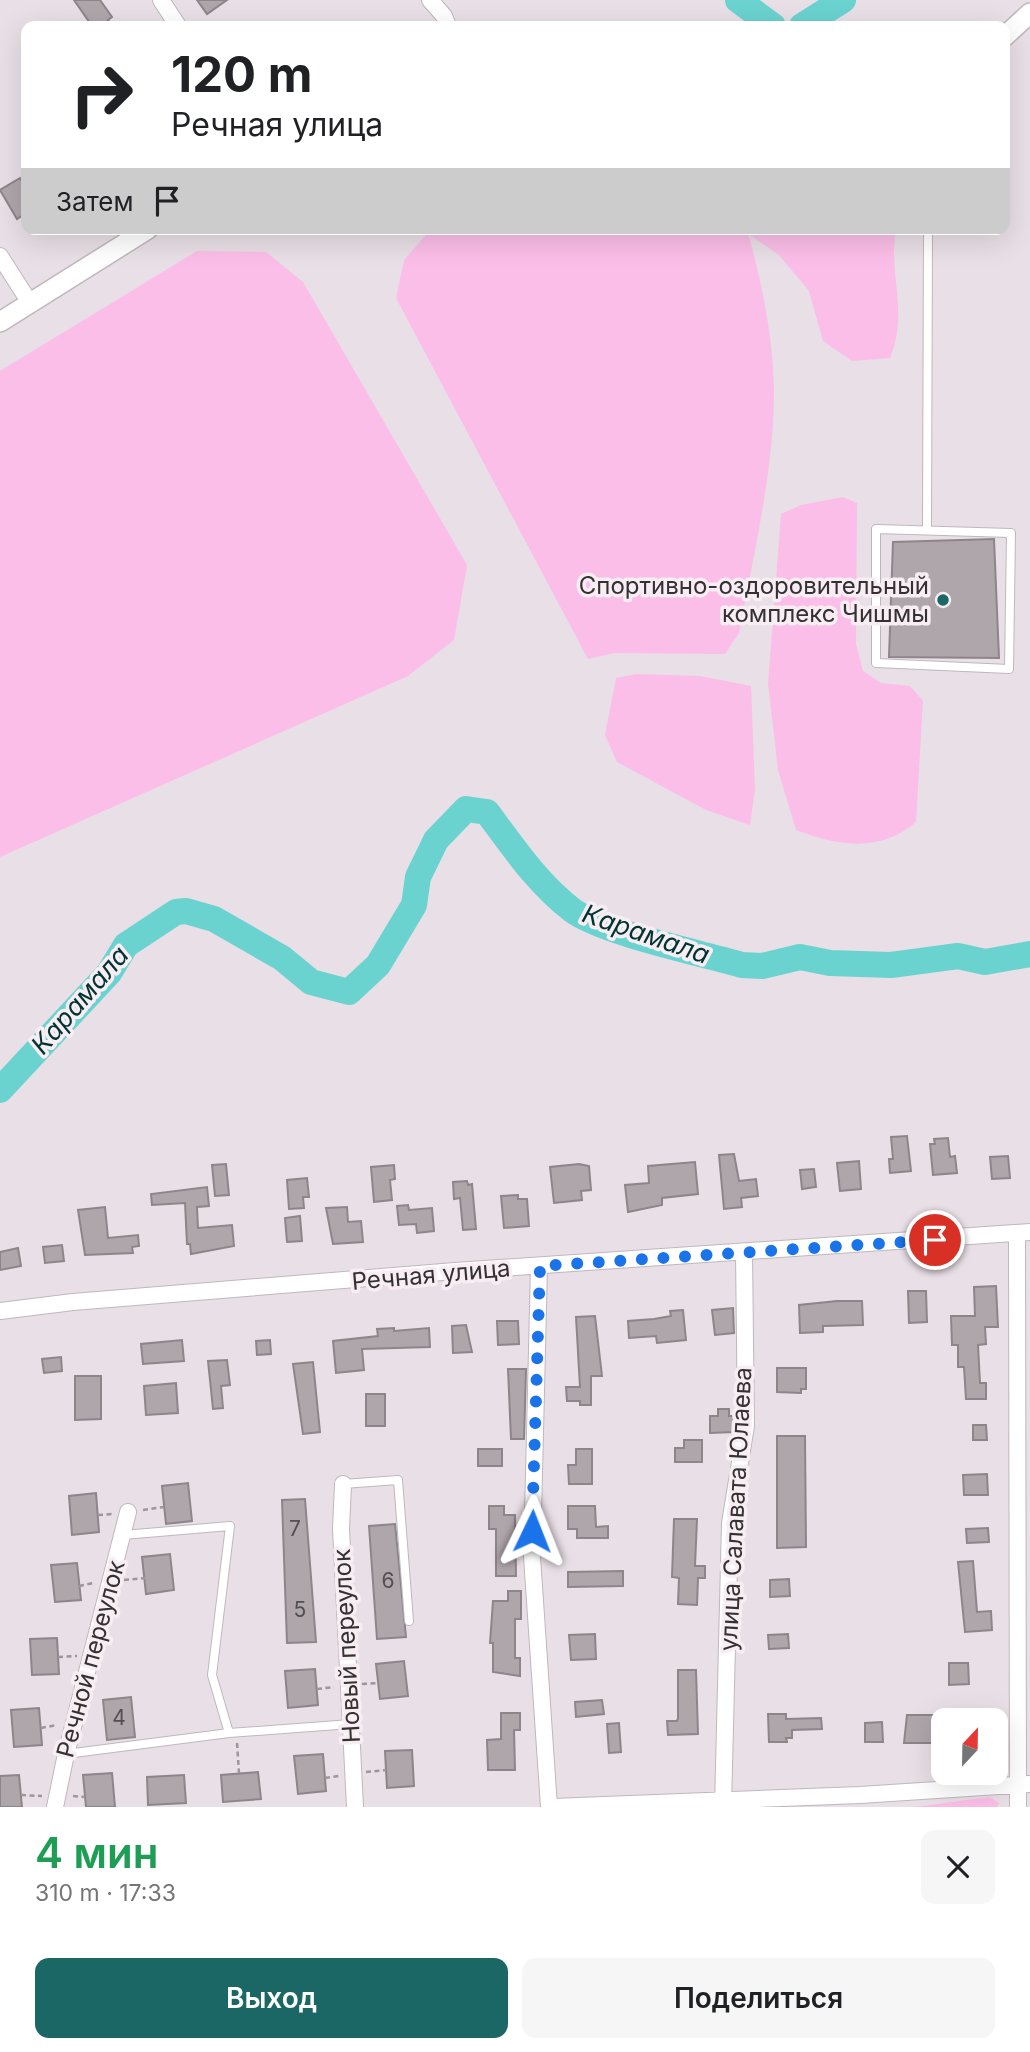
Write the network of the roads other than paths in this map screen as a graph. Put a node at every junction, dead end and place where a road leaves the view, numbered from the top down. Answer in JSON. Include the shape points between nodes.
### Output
{"nodes":[{"id":1,"x":161,"y":0,"type":"edge"},
{"id":2,"x":430,"y":0,"type":"edge"},
{"id":3,"x":1030,"y":13,"type":"edge"},
{"id":4,"x":175,"y":21,"type":"edge"},
{"id":5,"x":446,"y":21,"type":"edge"},
{"id":6,"x":1010,"y":31,"type":"edge"},
{"id":7,"x":138,"y":235,"type":"edge"},
{"id":8,"x":928,"y":235,"type":"edge"},
{"id":9,"x":0,"y":256,"type":"edge"},
{"id":10,"x":30,"y":303,"type":"junction"},
{"id":11,"x":0,"y":322,"type":"edge"},
{"id":12,"x":927,"y":529,"type":"junction"},
{"id":13,"x":1024,"y":1233,"type":"edge"},
{"id":14,"x":744,"y":1254,"type":"junction"},
{"id":15,"x":540,"y":1266,"type":"junction"},
{"id":16,"x":0,"y":1311,"type":"edge"},
{"id":17,"x":343,"y":1484,"type":"joint"},
{"id":18,"x":128,"y":1512,"type":"dead end"},
{"id":19,"x":123,"y":1535,"type":"junction"},
{"id":20,"x":409,"y":1621,"type":"dead end"},
{"id":21,"x":351,"y":1724,"type":"junction"},
{"id":22,"x":233,"y":1733,"type":"junction"},
{"id":23,"x":66,"y":1754,"type":"junction"},
{"id":24,"x":1025,"y":1784,"type":"edge"},
{"id":25,"x":723,"y":1802,"type":"edge"},
{"id":26,"x":55,"y":1807,"type":"edge"},
{"id":27,"x":355,"y":1807,"type":"edge"},
{"id":28,"x":551,"y":1807,"type":"edge"},
{"id":29,"x":1018,"y":1807,"type":"edge"}],
"edges":[{"from":1,"to":4,"type":"street"},
{"from":2,"to":5,"type":"street"},
{"from":3,"to":6,"type":"street"},
{"from":7,"to":10,"type":"street"},
{"from":8,"to":12,"type":"lane"},
{"from":9,"to":10,"type":"street"},
{"from":10,"to":11,"type":"street"},
{"from":12,"to":12,"type":"lane","via":[[876,529],[876,663],[1009,669],[1011,533]]},
{"from":13,"to":14,"type":"street","name":"Речная улица"},
{"from":13,"to":24,"type":"street"},
{"from":14,"to":15,"type":"street","name":"Речная улица"},
{"from":14,"to":25,"type":"street","name":"улица Салавата Юлаева","via":[[746,1426],[730,1523]]},
{"from":15,"to":16,"type":"street","name":"Речная улица"},
{"from":15,"to":28,"type":"street","via":[[532,1557]]},
{"from":17,"to":20,"type":"lane","via":[[398,1480]]},
{"from":17,"to":21,"type":"street","name":"Новый переулок"},
{"from":18,"to":19,"type":"street","name":"Речной переулок"},
{"from":19,"to":22,"type":"lane","via":[[230,1526],[212,1675]]},
{"from":19,"to":23,"type":"street","name":"Речной переулок"},
{"from":21,"to":22,"type":"lane"},
{"from":21,"to":27,"type":"street","name":"Новый переулок"},
{"from":22,"to":23,"type":"lane"},
{"from":23,"to":26,"type":"street","name":"Речной переулок"},
{"from":24,"to":25,"type":"street"},
{"from":24,"to":29,"type":"street"},
{"from":25,"to":28,"type":"street"}]}
